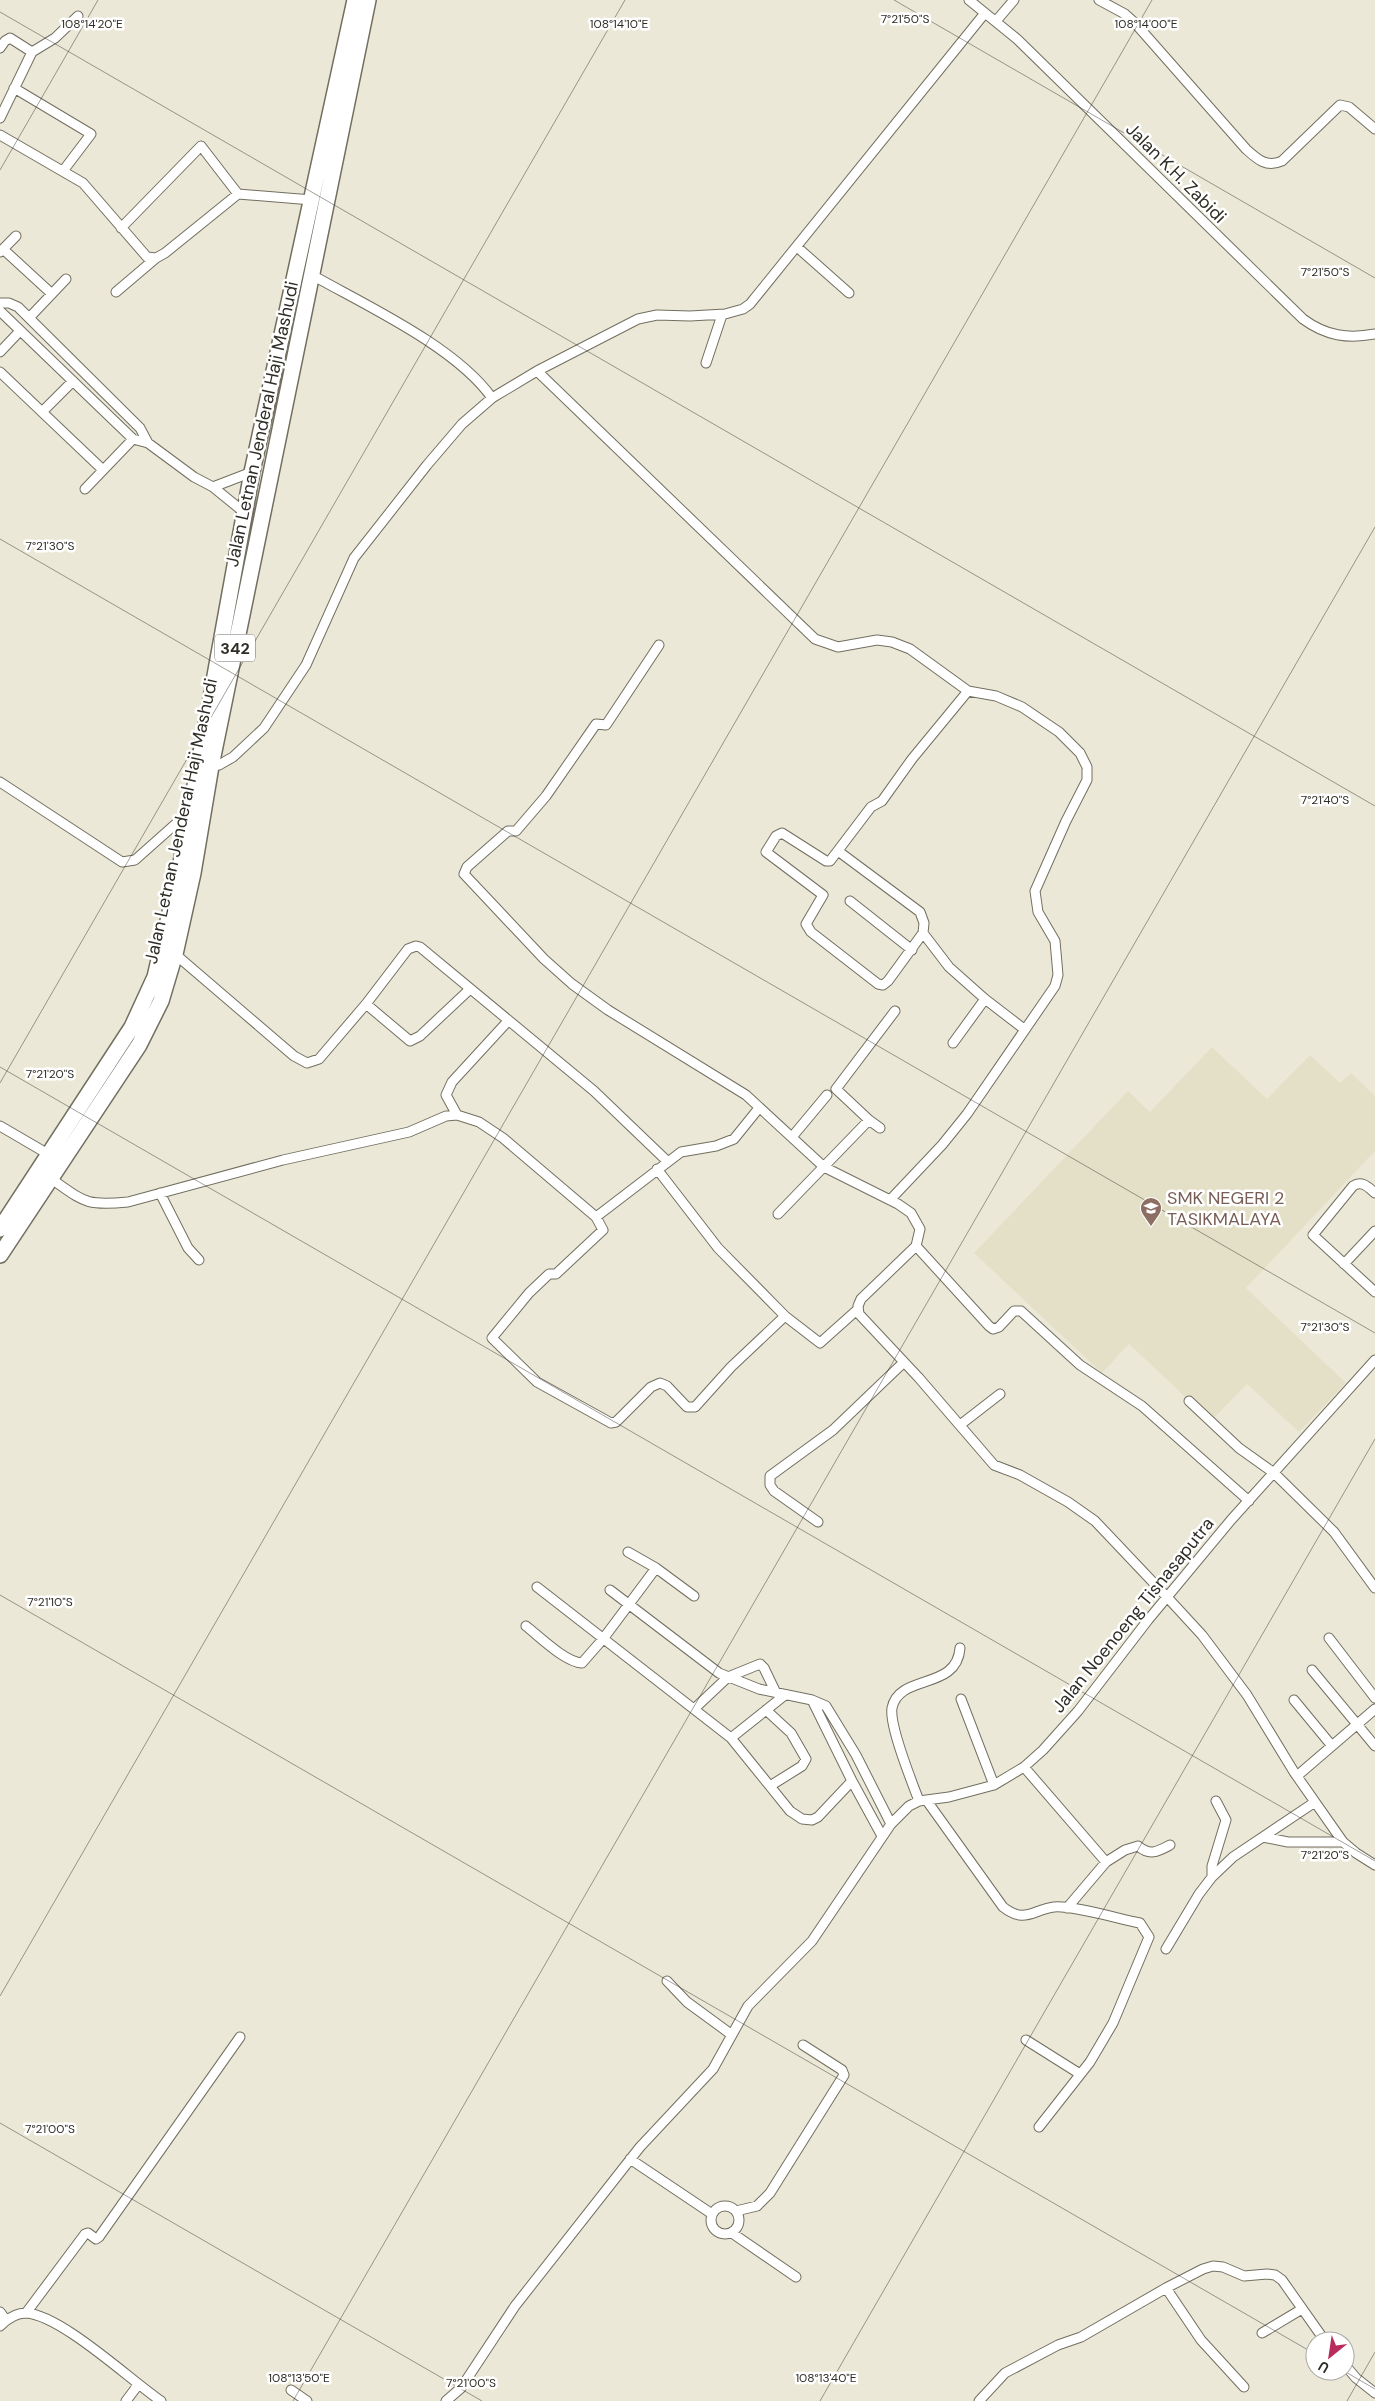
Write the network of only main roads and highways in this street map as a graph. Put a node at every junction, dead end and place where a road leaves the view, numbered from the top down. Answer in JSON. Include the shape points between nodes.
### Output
{"nodes":[{"id":1,"x":355,"y":0,"type":"edge"},
{"id":2,"x":368,"y":0,"type":"edge"},
{"id":3,"x":89,"y":1092,"type":"junction"},
{"id":4,"x":103,"y":1101,"type":"junction"},
{"id":5,"x":0,"y":1229,"type":"edge"},
{"id":6,"x":0,"y":1255,"type":"edge"}],
"edges":[{"from":1,"to":3,"type":"main road","name":"Jalan Letnan Jenderal Haji Mashudi","number":"342","via":[[252,472],[179,874],[155,978],[132,1027]]},
{"from":2,"to":4,"type":"main road","name":"Jalan Letnan Jenderal Haji Mashudi","number":"342","via":[[175,954],[161,1001],[148,1028]]},
{"from":3,"to":4,"type":"main road"},
{"from":3,"to":5,"type":"main road","name":"Jalan Letnan Jenderal Haji Mashudi","number":"342"},
{"from":4,"to":6,"type":"main road","name":"Jalan Letnan Jenderal Haji Mashudi","number":"342"}]}
